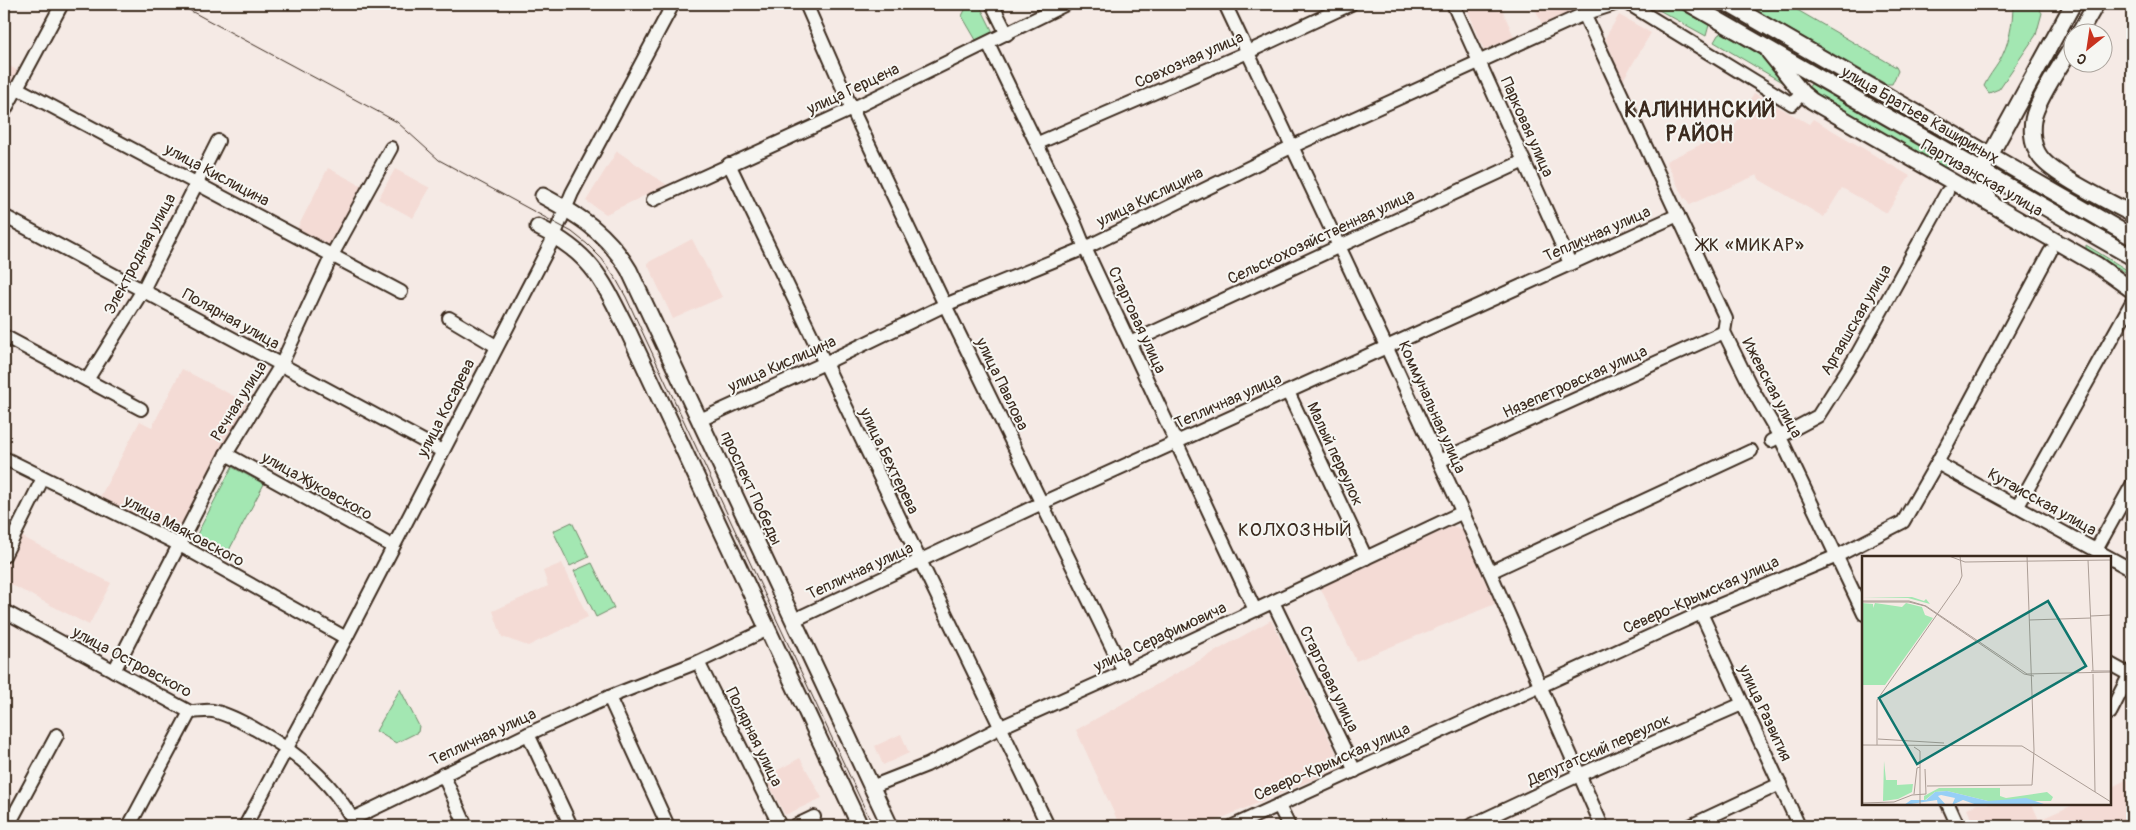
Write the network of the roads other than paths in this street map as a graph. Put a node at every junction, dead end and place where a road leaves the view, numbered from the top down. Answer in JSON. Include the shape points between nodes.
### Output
{"nodes":[{"id":1,"x":62,"y":4,"type":"edge"},
{"id":2,"x":673,"y":4,"type":"edge"},
{"id":3,"x":806,"y":4,"type":"edge"},
{"id":4,"x":992,"y":4,"type":"edge"},
{"id":5,"x":1066,"y":4,"type":"edge"},
{"id":6,"x":1226,"y":4,"type":"edge"},
{"id":7,"x":1351,"y":4,"type":"edge"},
{"id":8,"x":1453,"y":4,"type":"edge"},
{"id":9,"x":1615,"y":4,"type":"edge"},
{"id":10,"x":1629,"y":4,"type":"edge"},
{"id":11,"x":1690,"y":4,"type":"edge"},
{"id":12,"x":1728,"y":4,"type":"edge"},
{"id":13,"x":2060,"y":4,"type":"edge"},
{"id":14,"x":2073,"y":4,"type":"edge"},
{"id":15,"x":2096,"y":4,"type":"edge"},
{"id":16,"x":1584,"y":14,"type":"junction"},
{"id":17,"x":2086,"y":22,"type":"edge"},
{"id":18,"x":2062,"y":23,"type":"junction"},
{"id":19,"x":1007,"y":34,"type":"junction"},
{"id":20,"x":988,"y":43,"type":"junction"},
{"id":21,"x":1764,"y":46,"type":"junction"},
{"id":22,"x":1248,"y":52,"type":"junction"},
{"id":23,"x":1480,"y":61,"type":"junction"},
{"id":24,"x":2064,"y":61,"type":"edge"},
{"id":25,"x":17,"y":88,"type":"junction"},
{"id":26,"x":1807,"y":97,"type":"junction"},
{"id":27,"x":852,"y":109,"type":"junction"},
{"id":28,"x":4,"y":112,"type":"edge"},
{"id":29,"x":218,"y":141,"type":"dead end"},
{"id":30,"x":1038,"y":143,"type":"junction"},
{"id":31,"x":1291,"y":147,"type":"junction"},
{"id":32,"x":391,"y":148,"type":"dead end"},
{"id":33,"x":1990,"y":155,"type":"junction"},
{"id":34,"x":1524,"y":160,"type":"junction"},
{"id":35,"x":730,"y":164,"type":"junction"},
{"id":36,"x":1982,"y":170,"type":"junction"},
{"id":37,"x":196,"y":182,"type":"junction"},
{"id":38,"x":1946,"y":192,"type":"dead end"},
{"id":39,"x":543,"y":196,"type":"dead end"},
{"id":40,"x":653,"y":200,"type":"dead end"},
{"id":41,"x":1992,"y":204,"type":"junction"},
{"id":42,"x":565,"y":208,"type":"junction"},
{"id":43,"x":2132,"y":214,"type":"edge"},
{"id":44,"x":1678,"y":215,"type":"junction"},
{"id":45,"x":4,"y":216,"type":"edge"},
{"id":46,"x":538,"y":227,"type":"dead end"},
{"id":47,"x":554,"y":235,"type":"junction"},
{"id":48,"x":2132,"y":237,"type":"edge"},
{"id":49,"x":1338,"y":247,"type":"junction"},
{"id":50,"x":1085,"y":248,"type":"junction"},
{"id":51,"x":2050,"y":252,"type":"dead end"},
{"id":52,"x":332,"y":255,"type":"junction"},
{"id":53,"x":2132,"y":256,"type":"edge"},
{"id":54,"x":1570,"y":264,"type":"junction"},
{"id":55,"x":143,"y":290,"type":"junction"},
{"id":56,"x":2132,"y":290,"type":"edge"},
{"id":57,"x":401,"y":292,"type":"dead end"},
{"id":58,"x":2132,"y":302,"type":"edge"},
{"id":59,"x":945,"y":305,"type":"junction"},
{"id":60,"x":449,"y":318,"type":"dead end"},
{"id":61,"x":1724,"y":332,"type":"junction"},
{"id":62,"x":4,"y":336,"type":"edge"},
{"id":63,"x":1130,"y":343,"type":"junction"},
{"id":64,"x":496,"y":346,"type":"junction"},
{"id":65,"x":1386,"y":346,"type":"junction"},
{"id":66,"x":824,"y":363,"type":"junction"},
{"id":67,"x":281,"y":365,"type":"junction"},
{"id":68,"x":87,"y":380,"type":"junction"},
{"id":69,"x":1288,"y":392,"type":"junction"},
{"id":70,"x":141,"y":409,"type":"dead end"},
{"id":71,"x":700,"y":420,"type":"junction"},
{"id":72,"x":1775,"y":439,"type":"junction"},
{"id":73,"x":1176,"y":442,"type":"junction"},
{"id":74,"x":442,"y":451,"type":"junction"},
{"id":75,"x":1751,"y":451,"type":"dead end"},
{"id":76,"x":226,"y":454,"type":"junction"},
{"id":77,"x":4,"y":458,"type":"edge"},
{"id":78,"x":1438,"y":461,"type":"junction"},
{"id":79,"x":1937,"y":463,"type":"junction"},
{"id":80,"x":43,"y":478,"type":"junction"},
{"id":81,"x":2132,"y":485,"type":"edge"},
{"id":82,"x":1042,"y":502,"type":"junction"},
{"id":83,"x":2018,"y":506,"type":"junction"},
{"id":84,"x":1462,"y":513,"type":"junction"},
{"id":85,"x":178,"y":544,"type":"junction"},
{"id":86,"x":392,"y":546,"type":"junction"},
{"id":87,"x":2096,"y":550,"type":"junction"},
{"id":88,"x":4,"y":556,"type":"edge"},
{"id":89,"x":1837,"y":556,"type":"junction"},
{"id":90,"x":2107,"y":556,"type":"edge"},
{"id":91,"x":1366,"y":558,"type":"junction"},
{"id":92,"x":2111,"y":558,"type":"edge"},
{"id":93,"x":919,"y":561,"type":"junction"},
{"id":94,"x":2132,"y":570,"type":"edge"},
{"id":95,"x":1490,"y":572,"type":"junction"},
{"id":96,"x":1273,"y":602,"type":"junction"},
{"id":97,"x":1255,"y":610,"type":"junction"},
{"id":98,"x":1862,"y":610,"type":"edge"},
{"id":99,"x":4,"y":611,"type":"edge"},
{"id":100,"x":1701,"y":613,"type":"junction"},
{"id":101,"x":794,"y":620,"type":"junction"},
{"id":102,"x":768,"y":629,"type":"junction"},
{"id":103,"x":346,"y":638,"type":"junction"},
{"id":104,"x":698,"y":662,"type":"junction"},
{"id":105,"x":2111,"y":664,"type":"edge"},
{"id":106,"x":114,"y":670,"type":"junction"},
{"id":107,"x":1124,"y":672,"type":"junction"},
{"id":108,"x":2131,"y":672,"type":"edge"},
{"id":109,"x":1539,"y":686,"type":"junction"},
{"id":110,"x":609,"y":697,"type":"junction"},
{"id":111,"x":1742,"y":704,"type":"junction"},
{"id":112,"x":2111,"y":711,"type":"edge"},
{"id":113,"x":190,"y":712,"type":"junction"},
{"id":114,"x":1001,"y":727,"type":"junction"},
{"id":115,"x":528,"y":734,"type":"junction"},
{"id":116,"x":58,"y":735,"type":"dead end"},
{"id":117,"x":287,"y":749,"type":"junction"},
{"id":118,"x":1355,"y":771,"type":"junction"},
{"id":119,"x":443,"y":774,"type":"junction"},
{"id":120,"x":1579,"y":775,"type":"junction"},
{"id":121,"x":1780,"y":784,"type":"junction"},
{"id":122,"x":871,"y":787,"type":"junction"},
{"id":123,"x":1952,"y":805,"type":"edge"},
{"id":124,"x":1279,"y":806,"type":"junction"},
{"id":125,"x":814,"y":817,"type":"dead end"},
{"id":126,"x":354,"y":822,"type":"edge"},
{"id":127,"x":8,"y":826,"type":"edge"},
{"id":128,"x":130,"y":826,"type":"edge"},
{"id":129,"x":245,"y":826,"type":"edge"},
{"id":130,"x":466,"y":826,"type":"edge"},
{"id":131,"x":571,"y":826,"type":"edge"},
{"id":132,"x":668,"y":826,"type":"edge"},
{"id":133,"x":780,"y":826,"type":"edge"},
{"id":134,"x":795,"y":826,"type":"edge"},
{"id":135,"x":860,"y":826,"type":"edge"},
{"id":136,"x":890,"y":826,"type":"edge"},
{"id":137,"x":1048,"y":826,"type":"edge"},
{"id":138,"x":1233,"y":826,"type":"edge"},
{"id":139,"x":1289,"y":826,"type":"edge"},
{"id":140,"x":1470,"y":826,"type":"edge"},
{"id":141,"x":1602,"y":826,"type":"edge"},
{"id":142,"x":1690,"y":826,"type":"edge"},
{"id":143,"x":1799,"y":826,"type":"edge"},
{"id":144,"x":1958,"y":826,"type":"edge"}],
"edges":[{"from":1,"to":25,"type":"street"},
{"from":2,"to":42,"type":"street","name":"улица Косарева"},
{"from":3,"to":27,"type":"street","name":"улица Павлова"},
{"from":4,"to":19,"type":"street"},
{"from":5,"to":19,"type":"street","name":"улица Герцена"},
{"from":6,"to":22,"type":"street","name":"Коммунальная улица"},
{"from":7,"to":22,"type":"street","name":"Совхозная улица"},
{"from":8,"to":23,"type":"street","name":"Парковая улица"},
{"from":9,"to":16,"type":"street","name":"улица Кислицина"},
{"from":10,"to":26,"type":"street","via":[[1792,104]]},
{"from":11,"to":21,"type":"main road","name":"улица Братьев Кашириных"},
{"from":12,"to":33,"type":"main road","name":"улица Братьев Кашириных"},
{"from":13,"to":18,"type":"main road"},
{"from":14,"to":18,"type":"main road"},
{"from":15,"to":17,"type":"main road"},
{"from":16,"to":23,"type":"street","name":"улица Кислицина"},
{"from":16,"to":44,"type":"street","name":"Ижевская улица"},
{"from":18,"to":33,"type":"main road"},
{"from":19,"to":20,"type":"street","name":"улица Герцена"},
{"from":20,"to":27,"type":"street","name":"улица Герцена"},
{"from":20,"to":30,"type":"street","name":"Стартовая улица"},
{"from":21,"to":26,"type":"main road"},
{"from":21,"to":36,"type":"main road","name":"улица Братьев Кашириных"},
{"from":22,"to":30,"type":"street","name":"Совхозная улица"},
{"from":22,"to":31,"type":"street","name":"Коммунальная улица"},
{"from":23,"to":31,"type":"street","name":"улица Кислицина"},
{"from":23,"to":34,"type":"street","name":"Парковая улица"},
{"from":24,"to":43,"type":"main road","via":[[2036,109],[2034,142],[2041,158]]},
{"from":25,"to":28,"type":"street"},
{"from":25,"to":37,"type":"street","name":"улица Кислицина"},
{"from":26,"to":41,"type":"main road","name":"Партизанская улица"},
{"from":27,"to":35,"type":"street","name":"улица Герцена"},
{"from":27,"to":59,"type":"street","name":"улица Павлова"},
{"from":29,"to":37,"type":"street","name":"Электродная улица"},
{"from":30,"to":50,"type":"street","name":"Стартовая улица"},
{"from":31,"to":49,"type":"street","name":"Коммунальная улица"},
{"from":31,"to":50,"type":"street","name":"улица Кислицина"},
{"from":32,"to":52,"type":"street","name":"Речная улица"},
{"from":33,"to":36,"type":"main road"},
{"from":33,"to":48,"type":"main road","name":"улица Братьев Кашириных"},
{"from":34,"to":49,"type":"street","name":"Сельскохозяйственная улица"},
{"from":34,"to":54,"type":"street","name":"Парковая улица"},
{"from":35,"to":40,"type":"street","name":"улица Герцена"},
{"from":35,"to":66,"type":"street","name":"улица Бехтерева"},
{"from":36,"to":41,"type":"main road","via":[[1983,190]]},
{"from":36,"to":53,"type":"main road","name":"улица Братьев Кашириных"},
{"from":37,"to":52,"type":"street","name":"улица Кислицина"},
{"from":37,"to":55,"type":"street","name":"Электродная улица"},
{"from":38,"to":72,"type":"street","name":"Аргаяшская улица","via":[[1858,354],[1818,416]]},
{"from":39,"to":42,"type":"main road","name":"проспект Победы"},
{"from":41,"to":56,"type":"main road","name":"Партизанская улица","via":[[2097,265]]},
{"from":42,"to":47,"type":"street","name":"улица Косарева"},
{"from":42,"to":71,"type":"main road","name":"проспект Победы","via":[[592,226],[620,254]]},
{"from":44,"to":54,"type":"street","name":"Тепличная улица"},
{"from":44,"to":61,"type":"street","name":"Ижевская улица","via":[[1726,319]]},
{"from":45,"to":55,"type":"street","name":"Полярная улица"},
{"from":46,"to":47,"type":"main road"},
{"from":47,"to":64,"type":"street","name":"улица Косарева"},
{"from":47,"to":102,"type":"main road","via":[[587,261],[602,280]]},
{"from":49,"to":63,"type":"street","name":"Сельскохозяйственная улица"},
{"from":49,"to":65,"type":"street","name":"Коммунальная улица"},
{"from":50,"to":59,"type":"street","name":"улица Кислицина"},
{"from":50,"to":63,"type":"street","name":"Стартовая улица"},
{"from":51,"to":79,"type":"street","name":"Северо-Крымская улица"},
{"from":52,"to":57,"type":"street","name":"улица Кислицина"},
{"from":52,"to":67,"type":"street","name":"Речная улица"},
{"from":54,"to":65,"type":"street","name":"Тепличная улица"},
{"from":55,"to":67,"type":"street","name":"Полярная улица"},
{"from":55,"to":68,"type":"street","name":"Электродная улица"},
{"from":58,"to":83,"type":"street"},
{"from":59,"to":66,"type":"street","name":"улица Кислицина"},
{"from":59,"to":82,"type":"street","name":"улица Павлова"},
{"from":60,"to":64,"type":"street"},
{"from":61,"to":72,"type":"street","name":"Ижевская улица"},
{"from":61,"to":78,"type":"street","name":"Нязепетровская улица"},
{"from":62,"to":68,"type":"street"},
{"from":63,"to":73,"type":"street","name":"Стартовая улица"},
{"from":64,"to":74,"type":"street","name":"улица Косарева"},
{"from":65,"to":69,"type":"street","name":"Тепличная улица"},
{"from":65,"to":78,"type":"street","name":"Коммунальная улица"},
{"from":66,"to":71,"type":"street","name":"улица Кислицина"},
{"from":66,"to":93,"type":"street","name":"улица Бехтерева"},
{"from":67,"to":74,"type":"street","name":"Полярная улица"},
{"from":67,"to":76,"type":"street","name":"Речная улица"},
{"from":68,"to":70,"type":"street"},
{"from":69,"to":73,"type":"street","name":"Тепличная улица"},
{"from":69,"to":91,"type":"street","name":"Малый переулок"},
{"from":71,"to":101,"type":"main road","name":"проспект Победы"},
{"from":72,"to":89,"type":"street","name":"Ижевская улица"},
{"from":73,"to":82,"type":"street","name":"Тепличная улица"},
{"from":73,"to":97,"type":"street","name":"Стартовая улица"},
{"from":74,"to":86,"type":"street","name":"улица Косарева"},
{"from":75,"to":95,"type":"street"},
{"from":76,"to":85,"type":"street","name":"Речная улица"},
{"from":76,"to":86,"type":"street","name":"улица Жуковского"},
{"from":77,"to":80,"type":"street","name":"улица Маяковского"},
{"from":78,"to":84,"type":"street","name":"Коммунальная улица"},
{"from":79,"to":83,"type":"street","name":"Кутаисская улица"},
{"from":79,"to":89,"type":"street","name":"Северо-Крымская улица","via":[[1902,522]]},
{"from":80,"to":85,"type":"street","name":"улица Маяковского"},
{"from":80,"to":88,"type":"street"},
{"from":81,"to":87,"type":"street"},
{"from":82,"to":93,"type":"street","name":"Тепличная улица"},
{"from":82,"to":107,"type":"street","name":"улица Павлова"},
{"from":83,"to":87,"type":"street","name":"Кутаисская улица"},
{"from":84,"to":91,"type":"street","name":"улица Серафимовича"},
{"from":84,"to":95,"type":"street","name":"Коммунальная улица"},
{"from":85,"to":103,"type":"street","name":"улица Маяковского"},
{"from":85,"to":106,"type":"street","name":"Речная улица"},
{"from":86,"to":103,"type":"street","name":"улица Косарева"},
{"from":87,"to":90,"type":"street","name":"Кутаисская улица"},
{"from":89,"to":98,"type":"street","name":"Ижевская улица"},
{"from":89,"to":100,"type":"street","name":"Северо-Крымская улица"},
{"from":91,"to":96,"type":"street","name":"улица Серафимовича"},
{"from":92,"to":94,"type":"street","name":"Кутаисская улица"},
{"from":93,"to":101,"type":"street","name":"Тепличная улица"},
{"from":93,"to":114,"type":"street","name":"улица Бехтерева"},
{"from":95,"to":109,"type":"street","name":"Коммунальная улица"},
{"from":96,"to":97,"type":"street","name":"улица Серафимовича"},
{"from":96,"to":118,"type":"street","name":"Стартовая улица"},
{"from":97,"to":107,"type":"street","name":"улица Серафимовича"},
{"from":99,"to":106,"type":"street","name":"улица Островского"},
{"from":100,"to":109,"type":"street","name":"Северо-Крымская улица"},
{"from":100,"to":111,"type":"street","name":"улица Развития"},
{"from":101,"to":122,"type":"main road","name":"проспект Победы"},
{"from":102,"to":104,"type":"street","name":"Тепличная улица"},
{"from":102,"to":135,"type":"main road"},
{"from":103,"to":117,"type":"street","name":"улица Косарева"},
{"from":104,"to":110,"type":"street","name":"Тепличная улица"},
{"from":104,"to":133,"type":"street","name":"Полярная улица"},
{"from":105,"to":108,"type":"street"},
{"from":106,"to":113,"type":"street","name":"улица Островского"},
{"from":107,"to":114,"type":"street","name":"улица Серафимовича"},
{"from":108,"to":112,"type":"street"},
{"from":109,"to":118,"type":"street","name":"Северо-Крымская улица"},
{"from":109,"to":120,"type":"street","name":"Коммунальная улица"},
{"from":110,"to":115,"type":"street","name":"Тепличная улица"},
{"from":110,"to":132,"type":"street"},
{"from":111,"to":120,"type":"street","name":"Депутатский переулок"},
{"from":111,"to":121,"type":"street","name":"улица Развития"},
{"from":113,"to":117,"type":"street","name":"улица Островского","via":[[211,711],[236,719]]},
{"from":113,"to":128,"type":"street"},
{"from":114,"to":122,"type":"street","name":"улица Серафимовича","via":[[927,765]]},
{"from":114,"to":137,"type":"street","name":"улица Бехтерева"},
{"from":115,"to":119,"type":"street","name":"Тепличная улица"},
{"from":115,"to":131,"type":"street"},
{"from":116,"to":127,"type":"street"},
{"from":117,"to":126,"type":"street","name":"улица Островского","via":[[313,768],[338,796]]},
{"from":117,"to":129,"type":"street","name":"улица Косарева"},
{"from":118,"to":124,"type":"street","name":"Северо-Крымская улица"},
{"from":119,"to":126,"type":"street","name":"Тепличная улица"},
{"from":119,"to":130,"type":"street"},
{"from":120,"to":140,"type":"street","name":"Депутатский переулок"},
{"from":120,"to":141,"type":"street","name":"Коммунальная улица"},
{"from":121,"to":142,"type":"street"},
{"from":121,"to":143,"type":"street","name":"улица Развития"},
{"from":122,"to":136,"type":"main road","name":"проспект Победы"},
{"from":123,"to":144,"type":"street"},
{"from":124,"to":138,"type":"street","name":"Северо-Крымская улица"},
{"from":124,"to":139,"type":"street"},
{"from":125,"to":134,"type":"street"}]}
